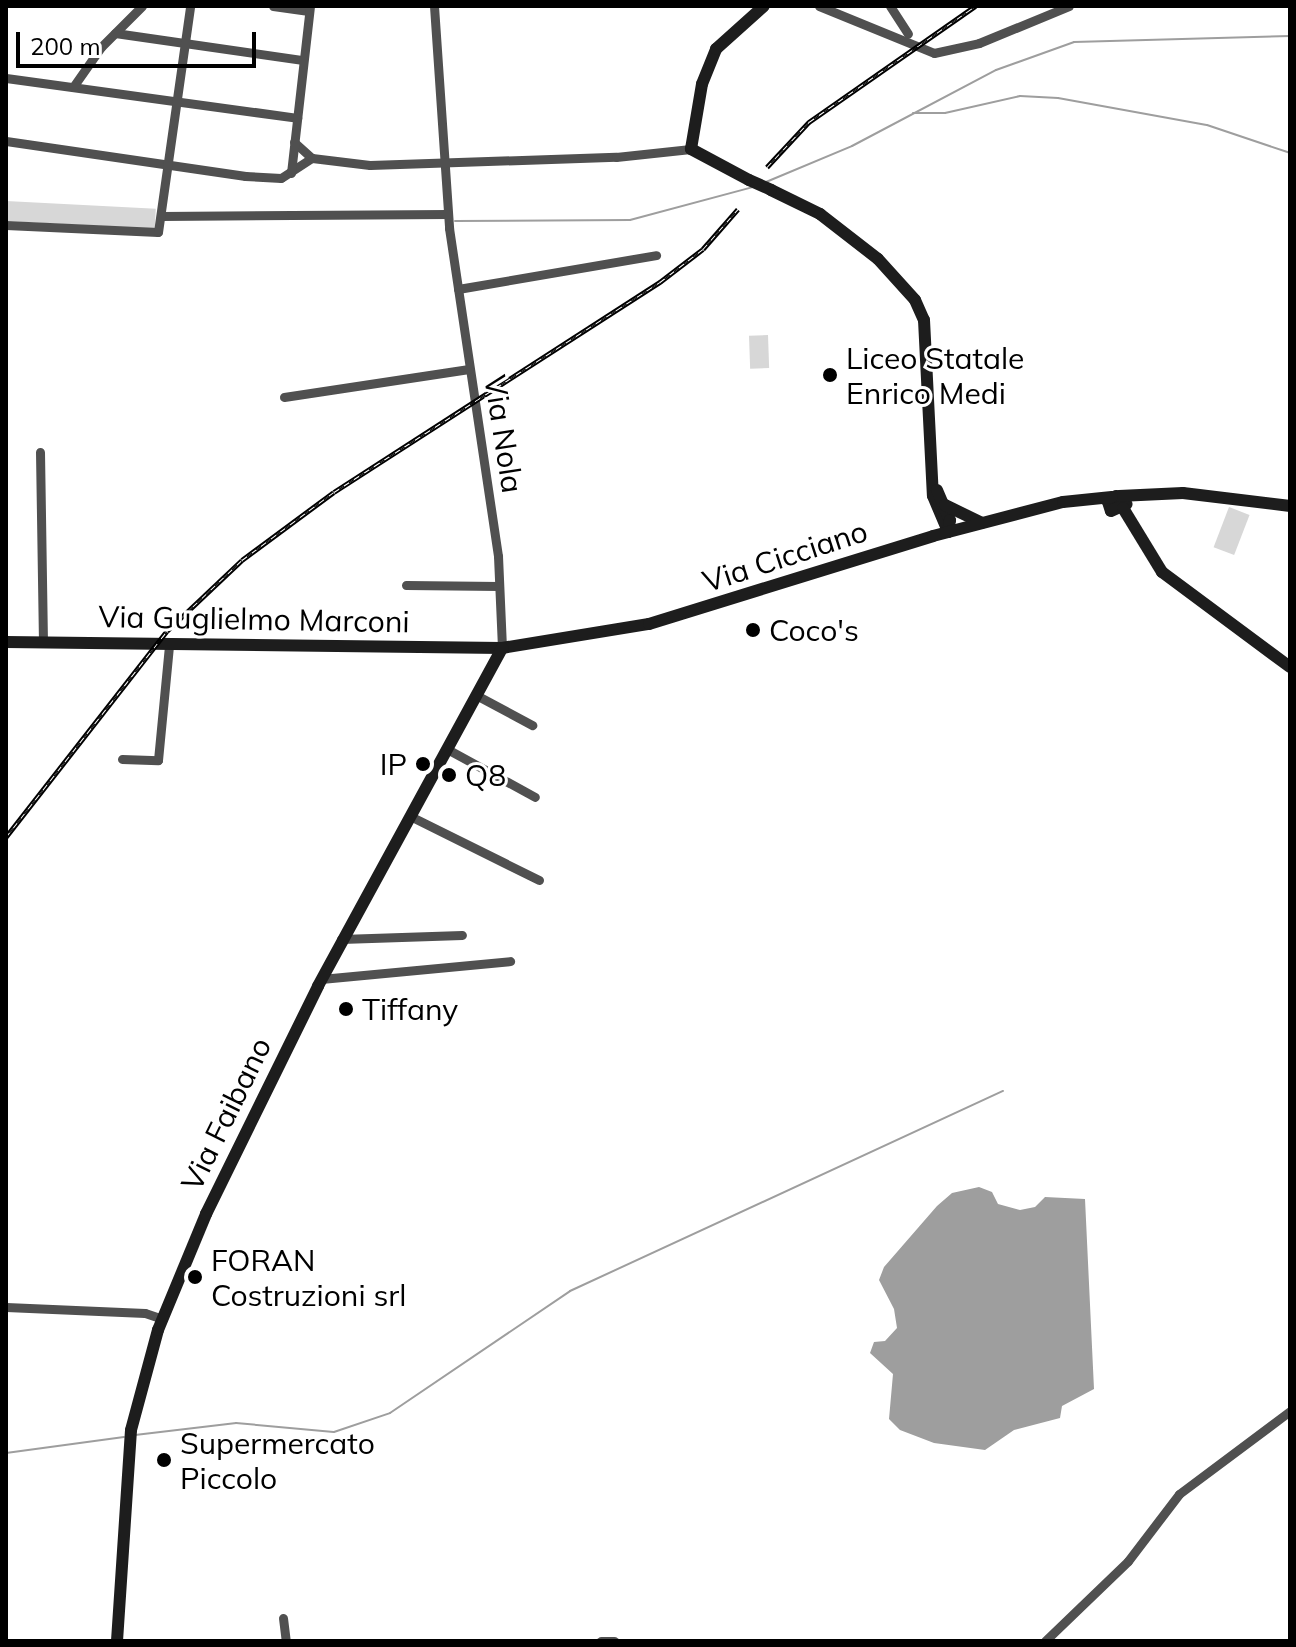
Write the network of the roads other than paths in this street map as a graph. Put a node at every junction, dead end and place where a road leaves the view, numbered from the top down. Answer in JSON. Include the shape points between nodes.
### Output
{"nodes":[{"id":1,"x":142,"y":6,"type":"edge"},
{"id":2,"x":190,"y":6,"type":"edge"},
{"id":3,"x":273,"y":6,"type":"edge"},
{"id":4,"x":434,"y":6,"type":"edge"},
{"id":5,"x":764,"y":6,"type":"edge"},
{"id":6,"x":819,"y":6,"type":"edge"},
{"id":7,"x":890,"y":6,"type":"edge"},
{"id":8,"x":1069,"y":6,"type":"edge"},
{"id":9,"x":310,"y":9,"type":"edge"},
{"id":10,"x":115,"y":33,"type":"junction"},
{"id":11,"x":908,"y":34,"type":"dead end"},
{"id":12,"x":187,"y":45,"type":"junction"},
{"id":13,"x":303,"y":60,"type":"junction"},
{"id":14,"x":6,"y":78,"type":"edge"},
{"id":15,"x":73,"y":87,"type":"junction"},
{"id":16,"x":179,"y":101,"type":"junction"},
{"id":17,"x":297,"y":118,"type":"junction"},
{"id":18,"x":6,"y":141,"type":"edge"},
{"id":19,"x":294,"y":142,"type":"junction"},
{"id":20,"x":691,"y":149,"type":"junction"},
{"id":21,"x":312,"y":158,"type":"junction"},
{"id":22,"x":443,"y":163,"type":"junction"},
{"id":23,"x":169,"y":164,"type":"junction"},
{"id":24,"x":291,"y":173,"type":"junction"},
{"id":25,"x":161,"y":216,"type":"junction"},
{"id":26,"x":448,"y":216,"type":"junction"},
{"id":27,"x":6,"y":225,"type":"edge"},
{"id":28,"x":656,"y":255,"type":"dead end"},
{"id":29,"x":458,"y":289,"type":"junction"},
{"id":30,"x":469,"y":369,"type":"junction"},
{"id":31,"x":284,"y":397,"type":"dead end"},
{"id":32,"x":40,"y":452,"type":"dead end"},
{"id":33,"x":1117,"y":505,"type":"junction"},
{"id":34,"x":1290,"y":506,"type":"edge"},
{"id":35,"x":940,"y":507,"type":"junction"},
{"id":36,"x":986,"y":525,"type":"junction"},
{"id":37,"x":948,"y":532,"type":"junction"},
{"id":38,"x":933,"y":536,"type":"junction"},
{"id":39,"x":406,"y":585,"type":"dead end"},
{"id":40,"x":499,"y":586,"type":"junction"},
{"id":41,"x":6,"y":642,"type":"edge"},
{"id":42,"x":43,"y":642,"type":"junction"},
{"id":43,"x":169,"y":646,"type":"junction"},
{"id":44,"x":502,"y":648,"type":"junction"},
{"id":45,"x":1290,"y":667,"type":"edge"},
{"id":46,"x":476,"y":695,"type":"junction"},
{"id":47,"x":532,"y":725,"type":"dead end"},
{"id":48,"x":447,"y":749,"type":"junction"},
{"id":49,"x":122,"y":759,"type":"dead end"},
{"id":50,"x":535,"y":797,"type":"dead end"},
{"id":51,"x":410,"y":816,"type":"junction"},
{"id":52,"x":539,"y":880,"type":"dead end"},
{"id":53,"x":462,"y":935,"type":"dead end"},
{"id":54,"x":341,"y":939,"type":"junction"},
{"id":55,"x":510,"y":961,"type":"dead end"},
{"id":56,"x":321,"y":979,"type":"junction"},
{"id":57,"x":6,"y":1307,"type":"edge"},
{"id":58,"x":162,"y":1319,"type":"junction"},
{"id":59,"x":1290,"y":1411,"type":"edge"},
{"id":60,"x":283,"y":1618,"type":"dead end"},
{"id":61,"x":117,"y":1641,"type":"edge"},
{"id":62,"x":286,"y":1641,"type":"edge"},
{"id":63,"x":601,"y":1641,"type":"edge"},
{"id":64,"x":614,"y":1641,"type":"edge"},
{"id":65,"x":1045,"y":1641,"type":"edge"}],
"edges":[{"from":1,"to":10,"type":"street"},
{"from":2,"to":12,"type":"street"},
{"from":3,"to":9,"type":"street"},
{"from":4,"to":22,"type":"street"},
{"from":5,"to":20,"type":"street","via":[[716,49],[702,84]]},
{"from":6,"to":8,"type":"street","via":[[934,53],[969,46]]},
{"from":7,"to":11,"type":"street"},
{"from":9,"to":13,"type":"street"},
{"from":10,"to":12,"type":"street"},
{"from":10,"to":15,"type":"street"},
{"from":12,"to":13,"type":"street"},
{"from":12,"to":16,"type":"street"},
{"from":13,"to":17,"type":"street"},
{"from":14,"to":15,"type":"street"},
{"from":15,"to":16,"type":"street"},
{"from":16,"to":17,"type":"street"},
{"from":16,"to":23,"type":"street"},
{"from":17,"to":19,"type":"street"},
{"from":18,"to":23,"type":"street"},
{"from":19,"to":21,"type":"street"},
{"from":19,"to":24,"type":"street"},
{"from":20,"to":22,"type":"street"},
{"from":20,"to":35,"type":"street","bridge":true,"via":[[820,214],[878,259],[915,300],[924,320],[931,477]]},
{"from":21,"to":22,"type":"street","via":[[370,165]]},
{"from":21,"to":24,"type":"street"},
{"from":22,"to":26,"type":"street"},
{"from":23,"to":24,"type":"street","via":[[245,176]]},
{"from":23,"to":25,"type":"street"},
{"from":25,"to":26,"type":"street"},
{"from":25,"to":27,"type":"street","via":[[158,232]]},
{"from":26,"to":29,"type":"street","name":"Via Nola"},
{"from":28,"to":29,"type":"street"},
{"from":29,"to":30,"type":"street","name":"Via Nola"},
{"from":30,"to":31,"type":"street"},
{"from":30,"to":40,"type":"street","name":"Via Nola"},
{"from":32,"to":42,"type":"street"},
{"from":33,"to":34,"type":"street","via":[[1144,495],[1183,493]]},
{"from":33,"to":36,"type":"street","name":"Via Cicciano","via":[[1081,500]]},
{"from":33,"to":45,"type":"street","via":[[1162,572]]},
{"from":35,"to":36,"type":"street"},
{"from":35,"to":37,"type":"street"},
{"from":35,"to":38,"type":"street"},
{"from":36,"to":37,"type":"street","name":"Via Cicciano"},
{"from":37,"to":38,"type":"street","name":"Via Cicciano"},
{"from":38,"to":44,"type":"street","name":"Via Cicciano","via":[[696,612]]},
{"from":39,"to":40,"type":"street"},
{"from":40,"to":44,"type":"street","name":"Via Nola"},
{"from":41,"to":42,"type":"street","name":"Via Guglielmo Marconi"},
{"from":42,"to":43,"type":"street","name":"Via Guglielmo Marconi"},
{"from":43,"to":44,"type":"street","name":"Via Guglielmo Marconi"},
{"from":43,"to":49,"type":"street","via":[[158,760]]},
{"from":44,"to":46,"type":"street","name":"Via Faibano"},
{"from":46,"to":47,"type":"street"},
{"from":46,"to":48,"type":"street","name":"Via Faibano"},
{"from":48,"to":50,"type":"street"},
{"from":48,"to":51,"type":"street","name":"Via Faibano"},
{"from":51,"to":52,"type":"street"},
{"from":51,"to":54,"type":"street","name":"Via Faibano"},
{"from":53,"to":54,"type":"street"},
{"from":54,"to":56,"type":"street","name":"Via Faibano"},
{"from":55,"to":56,"type":"street"},
{"from":56,"to":58,"type":"street","name":"Via Faibano","via":[[206,1214]]},
{"from":57,"to":58,"type":"street","via":[[145,1313]]},
{"from":58,"to":61,"type":"street","name":"Via Faibano","via":[[131,1435]]},
{"from":59,"to":65,"type":"street","via":[[1179,1494],[1128,1561]]},
{"from":60,"to":62,"type":"street"},
{"from":63,"to":64,"type":"street"}]}
